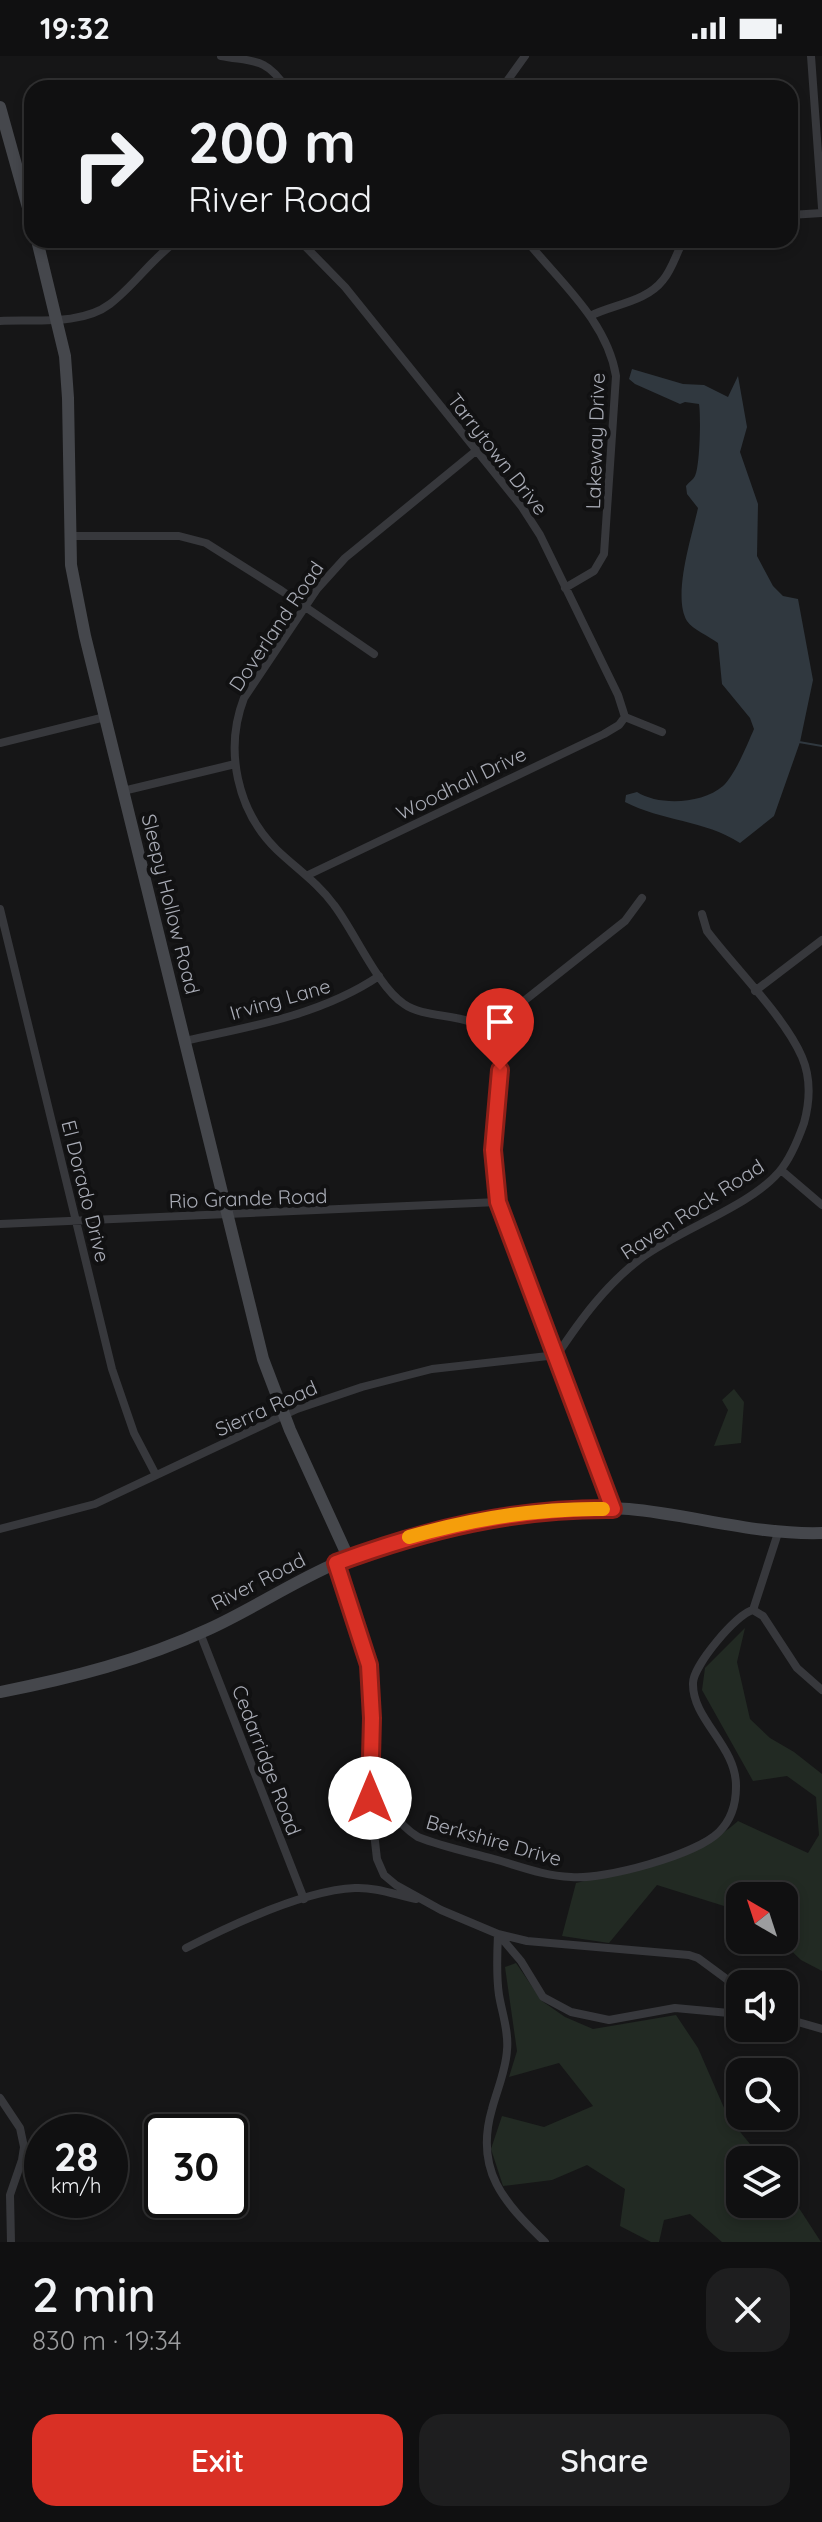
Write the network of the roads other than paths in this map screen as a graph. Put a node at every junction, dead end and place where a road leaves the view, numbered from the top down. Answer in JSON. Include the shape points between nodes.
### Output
{"nodes":[{"id":1,"x":221,"y":56,"type":"edge"},
{"id":2,"x":525,"y":56,"type":"edge"},
{"id":3,"x":811,"y":56,"type":"edge"},
{"id":4,"x":281,"y":80,"type":"edge"},
{"id":5,"x":508,"y":80,"type":"edge"},
{"id":6,"x":0,"y":107,"type":"edge"},
{"id":7,"x":24,"y":193,"type":"edge"},
{"id":8,"x":822,"y":210,"type":"edge"},
{"id":9,"x":798,"y":214,"type":"edge"},
{"id":10,"x":39,"y":248,"type":"edge"},
{"id":11,"x":170,"y":248,"type":"edge"},
{"id":12,"x":307,"y":248,"type":"edge"},
{"id":13,"x":533,"y":248,"type":"edge"},
{"id":14,"x":680,"y":248,"type":"edge"},
{"id":15,"x":590,"y":316,"type":"junction"},
{"id":16,"x":57,"y":319,"type":"junction"},
{"id":17,"x":0,"y":321,"type":"edge"},
{"id":18,"x":477,"y":450,"type":"junction"},
{"id":19,"x":70,"y":536,"type":"junction"},
{"id":20,"x":565,"y":588,"type":"junction"},
{"id":21,"x":304,"y":607,"type":"junction"},
{"id":22,"x":374,"y":654,"type":"dead end"},
{"id":23,"x":105,"y":717,"type":"junction"},
{"id":24,"x":625,"y":717,"type":"junction"},
{"id":25,"x":662,"y":732,"type":"dead end"},
{"id":26,"x":0,"y":743,"type":"edge"},
{"id":27,"x":235,"y":764,"type":"junction"},
{"id":28,"x":123,"y":791,"type":"junction"},
{"id":29,"x":308,"y":875,"type":"junction"},
{"id":30,"x":642,"y":898,"type":"dead end"},
{"id":31,"x":0,"y":909,"type":"edge"},
{"id":32,"x":702,"y":914,"type":"dead end"},
{"id":33,"x":822,"y":940,"type":"edge"},
{"id":34,"x":379,"y":976,"type":"junction"},
{"id":35,"x":755,"y":991,"type":"junction"},
{"id":36,"x":486,"y":1031,"type":"junction"},
{"id":37,"x":184,"y":1041,"type":"junction"},
{"id":38,"x":781,"y":1170,"type":"junction"},
{"id":39,"x":498,"y":1202,"type":"junction"},
{"id":40,"x":822,"y":1205,"type":"edge"},
{"id":41,"x":227,"y":1215,"type":"junction"},
{"id":42,"x":77,"y":1222,"type":"junction"},
{"id":43,"x":0,"y":1224,"type":"edge"},
{"id":44,"x":557,"y":1355,"type":"junction"},
{"id":45,"x":283,"y":1415,"type":"junction"},
{"id":46,"x":156,"y":1475,"type":"junction"},
{"id":47,"x":613,"y":1509,"type":"junction"},
{"id":48,"x":0,"y":1529,"type":"edge"},
{"id":49,"x":778,"y":1533,"type":"junction"},
{"id":50,"x":822,"y":1533,"type":"edge"},
{"id":51,"x":342,"y":1561,"type":"junction"},
{"id":52,"x":753,"y":1610,"type":"junction"},
{"id":53,"x":200,"y":1633,"type":"junction"},
{"id":54,"x":822,"y":1690,"type":"edge"},
{"id":55,"x":0,"y":1692,"type":"edge"},
{"id":56,"x":371,"y":1775,"type":"junction"},
{"id":57,"x":304,"y":1899,"type":"junction"},
{"id":58,"x":425,"y":1901,"type":"junction"},
{"id":59,"x":498,"y":1934,"type":"junction"},
{"id":60,"x":186,"y":1948,"type":"dead end"},
{"id":61,"x":726,"y":1979,"type":"edge"},
{"id":62,"x":726,"y":2013,"type":"edge"},
{"id":63,"x":798,"y":2021,"type":"edge"},
{"id":64,"x":822,"y":2029,"type":"edge"},
{"id":65,"x":0,"y":2098,"type":"edge"},
{"id":66,"x":5,"y":2196,"type":"edge"},
{"id":67,"x":11,"y":2242,"type":"edge"},
{"id":68,"x":545,"y":2242,"type":"edge"}],
"edges":[{"from":1,"to":4,"type":"street","via":[[264,63]]},
{"from":2,"to":5,"type":"street"},
{"from":3,"to":8,"type":"street"},
{"from":6,"to":7,"type":"street"},
{"from":8,"to":9,"type":"street"},
{"from":10,"to":16,"type":"street","name":"Sleepy Hollow Road"},
{"from":11,"to":16,"type":"street","via":[[109,306]]},
{"from":12,"to":18,"type":"street","name":"Tarrytown Drive","via":[[345,287]]},
{"from":13,"to":15,"type":"street","name":"Lakeway Drive"},
{"from":14,"to":15,"type":"street","via":[[656,288]]},
{"from":15,"to":20,"type":"street","name":"Lakeway Drive","via":[[608,344],[616,376],[606,543],[594,571]]},
{"from":16,"to":17,"type":"street"},
{"from":16,"to":19,"type":"street","name":"Sleepy Hollow Road","via":[[68,398]]},
{"from":18,"to":20,"type":"street","name":"Tarrytown Drive","via":[[535,526]]},
{"from":18,"to":21,"type":"street","name":"Doverland Road","via":[[345,558]]},
{"from":19,"to":21,"type":"street","via":[[195,539]]},
{"from":19,"to":23,"type":"street","name":"Sleepy Hollow Road","via":[[74,588]]},
{"from":20,"to":24,"type":"street","name":"Tarrytown Drive"},
{"from":21,"to":22,"type":"street"},
{"from":21,"to":27,"type":"street","name":"Doverland Road","via":[[244,698]]},
{"from":23,"to":26,"type":"street"},
{"from":23,"to":28,"type":"street","name":"Sleepy Hollow Road"},
{"from":24,"to":25,"type":"street"},
{"from":24,"to":29,"type":"street","name":"Woodhall Drive","via":[[604,734]]},
{"from":27,"to":28,"type":"street"},
{"from":27,"to":29,"type":"street","name":"Doverland Road","via":[[243,797],[260,831]]},
{"from":28,"to":37,"type":"street","name":"Sleepy Hollow Road"},
{"from":29,"to":34,"type":"street","name":"Doverland Road","via":[[333,902]]},
{"from":30,"to":36,"type":"street","via":[[625,921]]},
{"from":31,"to":42,"type":"street","name":"El Dorado Drive"},
{"from":32,"to":35,"type":"street","name":"Raven Rock Road","via":[[707,931]]},
{"from":33,"to":35,"type":"street"},
{"from":34,"to":36,"type":"street","name":"Doverland Road","via":[[410,1008],[467,1021]]},
{"from":34,"to":37,"type":"street","name":"Irving Lane","via":[[322,1006]]},
{"from":35,"to":38,"type":"street","name":"Raven Rock Road","via":[[797,1048],[809,1082],[805,1119]]},
{"from":36,"to":39,"type":"street","via":[[499,1059],[493,1150]]},
{"from":37,"to":41,"type":"street","name":"Sleepy Hollow Road"},
{"from":38,"to":40,"type":"street"},
{"from":38,"to":44,"type":"street","name":"Raven Rock Road","via":[[758,1190],[627,1269]]},
{"from":39,"to":41,"type":"street","name":"Rio Grande Road"},
{"from":39,"to":44,"type":"street"},
{"from":41,"to":42,"type":"street","name":"Rio Grande Road"},
{"from":41,"to":45,"type":"street","name":"Sleepy Hollow Road","via":[[263,1359]]},
{"from":42,"to":43,"type":"street","name":"Rio Grande Road"},
{"from":42,"to":46,"type":"street","name":"El Dorado Drive","via":[[119,1395]]},
{"from":44,"to":45,"type":"street","name":"Sierra Road","via":[[408,1373]]},
{"from":44,"to":47,"type":"street"},
{"from":45,"to":46,"type":"street","name":"Sierra Road"},
{"from":45,"to":51,"type":"street","name":"Sleepy Hollow Road"},
{"from":46,"to":48,"type":"street","name":"Sierra Road","via":[[95,1504]]},
{"from":47,"to":49,"type":"street","name":"River Road"},
{"from":47,"to":51,"type":"street","name":"River Road","via":[[507,1515],[413,1536]]},
{"from":49,"to":50,"type":"street","name":"River Road"},
{"from":49,"to":52,"type":"street"},
{"from":51,"to":53,"type":"street","name":"River Road"},
{"from":51,"to":56,"type":"street","via":[[369,1665]]},
{"from":52,"to":54,"type":"street","via":[[763,1616],[797,1668]]},
{"from":52,"to":56,"type":"street","name":"Berkshire Drive","via":[[741,1616],[694,1675],[696,1701],[726,1750],[736,1787],[726,1824],[693,1847],[607,1875],[548,1874],[418,1837],[391,1812]]},
{"from":53,"to":55,"type":"street","name":"River Road","via":[[117,1665]]},
{"from":53,"to":57,"type":"street","name":"Cedarridge Road"},
{"from":56,"to":58,"type":"street","via":[[380,1869],[389,1881]]},
{"from":57,"to":58,"type":"street","via":[[355,1888]]},
{"from":57,"to":60,"type":"street"},
{"from":58,"to":59,"type":"street"},
{"from":59,"to":61,"type":"street","via":[[689,1955]]},
{"from":59,"to":62,"type":"street","via":[[543,1997],[571,2012],[609,2020],[675,2008]]},
{"from":59,"to":68,"type":"street","via":[[498,1987],[508,2044],[488,2128],[488,2153],[501,2196]]},
{"from":63,"to":64,"type":"street"},
{"from":65,"to":66,"type":"street","via":[[20,2128],[24,2147]]},
{"from":66,"to":67,"type":"street"}]}
